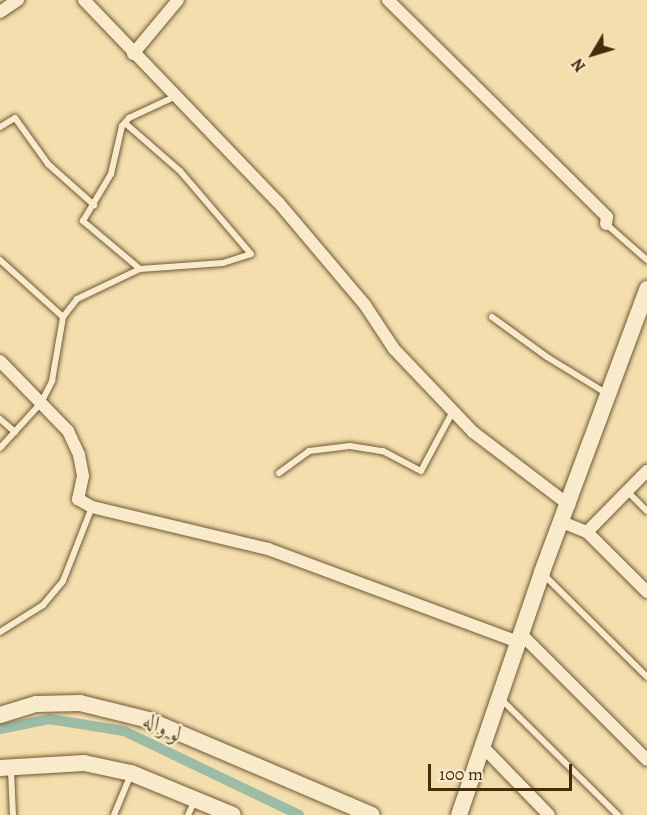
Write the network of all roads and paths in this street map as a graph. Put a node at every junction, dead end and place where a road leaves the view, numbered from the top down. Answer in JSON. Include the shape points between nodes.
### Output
{"nodes":[{"id":1,"x":18,"y":0,"type":"edge"},
{"id":2,"x":84,"y":0,"type":"edge"},
{"id":3,"x":178,"y":0,"type":"edge"},
{"id":4,"x":388,"y":0,"type":"edge"},
{"id":5,"x":0,"y":12,"type":"edge"},
{"id":6,"x":133,"y":54,"type":"junction"},
{"id":7,"x":176,"y":96,"type":"junction"},
{"id":8,"x":126,"y":123,"type":"junction"},
{"id":9,"x":0,"y":127,"type":"edge"},
{"id":10,"x":94,"y":205,"type":"junction"},
{"id":11,"x":610,"y":229,"type":"joint"},
{"id":12,"x":0,"y":260,"type":"edge"},
{"id":13,"x":647,"y":260,"type":"edge"},
{"id":14,"x":140,"y":269,"type":"junction"},
{"id":15,"x":647,"y":290,"type":"edge"},
{"id":16,"x":63,"y":316,"type":"junction"},
{"id":17,"x":492,"y":317,"type":"dead end"},
{"id":18,"x":0,"y":362,"type":"edge"},
{"id":19,"x":609,"y":394,"type":"junction"},
{"id":20,"x":48,"y":411,"type":"junction"},
{"id":21,"x":453,"y":411,"type":"junction"},
{"id":22,"x":0,"y":419,"type":"edge"},
{"id":23,"x":15,"y":432,"type":"junction"},
{"id":24,"x":0,"y":448,"type":"edge"},
{"id":25,"x":647,"y":471,"type":"edge"},
{"id":26,"x":279,"y":472,"type":"dead end"},
{"id":27,"x":627,"y":491,"type":"junction"},
{"id":28,"x":569,"y":505,"type":"junction"},
{"id":29,"x":92,"y":507,"type":"junction"},
{"id":30,"x":647,"y":511,"type":"edge"},
{"id":31,"x":562,"y":522,"type":"junction"},
{"id":32,"x":587,"y":532,"type":"junction"},
{"id":33,"x":542,"y":572,"type":"junction"},
{"id":34,"x":647,"y":592,"type":"edge"},
{"id":35,"x":0,"y":632,"type":"edge"},
{"id":36,"x":519,"y":638,"type":"junction"},
{"id":37,"x":647,"y":678,"type":"edge"},
{"id":38,"x":500,"y":698,"type":"junction"},
{"id":39,"x":0,"y":715,"type":"edge"},
{"id":40,"x":484,"y":748,"type":"junction"},
{"id":41,"x":647,"y":760,"type":"edge"},
{"id":42,"x":5,"y":767,"type":"edge"},
{"id":43,"x":131,"y":773,"type":"junction"},
{"id":44,"x":195,"y":800,"type":"junction"},
{"id":45,"x":13,"y":815,"type":"edge"},
{"id":46,"x":114,"y":815,"type":"edge"},
{"id":47,"x":188,"y":815,"type":"edge"},
{"id":48,"x":233,"y":815,"type":"edge"},
{"id":49,"x":372,"y":815,"type":"edge"},
{"id":50,"x":459,"y":815,"type":"edge"},
{"id":51,"x":549,"y":815,"type":"edge"},
{"id":52,"x":618,"y":815,"type":"edge"}],
"edges":[{"from":1,"to":5,"type":"street"},
{"from":2,"to":6,"type":"street"},
{"from":3,"to":6,"type":"street"},
{"from":4,"to":11,"type":"street","via":[[607,217]]},
{"from":6,"to":7,"type":"street"},
{"from":7,"to":8,"type":"lane"},
{"from":7,"to":21,"type":"street","via":[[278,202],[365,305],[394,349]]},
{"from":8,"to":10,"type":"lane","via":[[111,174]]},
{"from":8,"to":14,"type":"lane","via":[[180,171],[251,254],[223,263]]},
{"from":9,"to":10,"type":"lane","via":[[15,118],[48,164]]},
{"from":10,"to":14,"type":"lane","via":[[83,221]]},
{"from":11,"to":13,"type":"lane"},
{"from":12,"to":16,"type":"lane"},
{"from":14,"to":16,"type":"lane","via":[[90,290]]},
{"from":15,"to":19,"type":"street"},
{"from":16,"to":20,"type":"lane"},
{"from":17,"to":19,"type":"lane","via":[[547,357]]},
{"from":18,"to":20,"type":"street"},
{"from":19,"to":28,"type":"street"},
{"from":20,"to":23,"type":"lane"},
{"from":20,"to":29,"type":"street","via":[[68,431],[79,455],[83,476],[78,499]]},
{"from":21,"to":26,"type":"lane","via":[[421,471],[383,451],[351,446],[309,451]]},
{"from":21,"to":28,"type":"street","via":[[473,432]]},
{"from":22,"to":23,"type":"lane"},
{"from":23,"to":24,"type":"lane"},
{"from":25,"to":27,"type":"street"},
{"from":27,"to":30,"type":"lane"},
{"from":27,"to":32,"type":"street"},
{"from":28,"to":31,"type":"street"},
{"from":29,"to":35,"type":"lane","via":[[63,581],[43,605]]},
{"from":29,"to":36,"type":"street","via":[[268,549]]},
{"from":31,"to":32,"type":"street"},
{"from":31,"to":33,"type":"street"},
{"from":32,"to":34,"type":"street"},
{"from":33,"to":36,"type":"street"},
{"from":33,"to":37,"type":"lane"},
{"from":36,"to":38,"type":"street"},
{"from":36,"to":41,"type":"street"},
{"from":38,"to":40,"type":"street"},
{"from":38,"to":52,"type":"lane"},
{"from":39,"to":49,"type":"street","via":[[36,704],[80,703],[149,720]]},
{"from":40,"to":50,"type":"street"},
{"from":40,"to":51,"type":"street"},
{"from":42,"to":43,"type":"street","via":[[84,763]]},
{"from":42,"to":45,"type":"lane","via":[[15,792]]},
{"from":43,"to":44,"type":"street"},
{"from":43,"to":46,"type":"lane"},
{"from":44,"to":47,"type":"lane"},
{"from":44,"to":48,"type":"street"}]}
